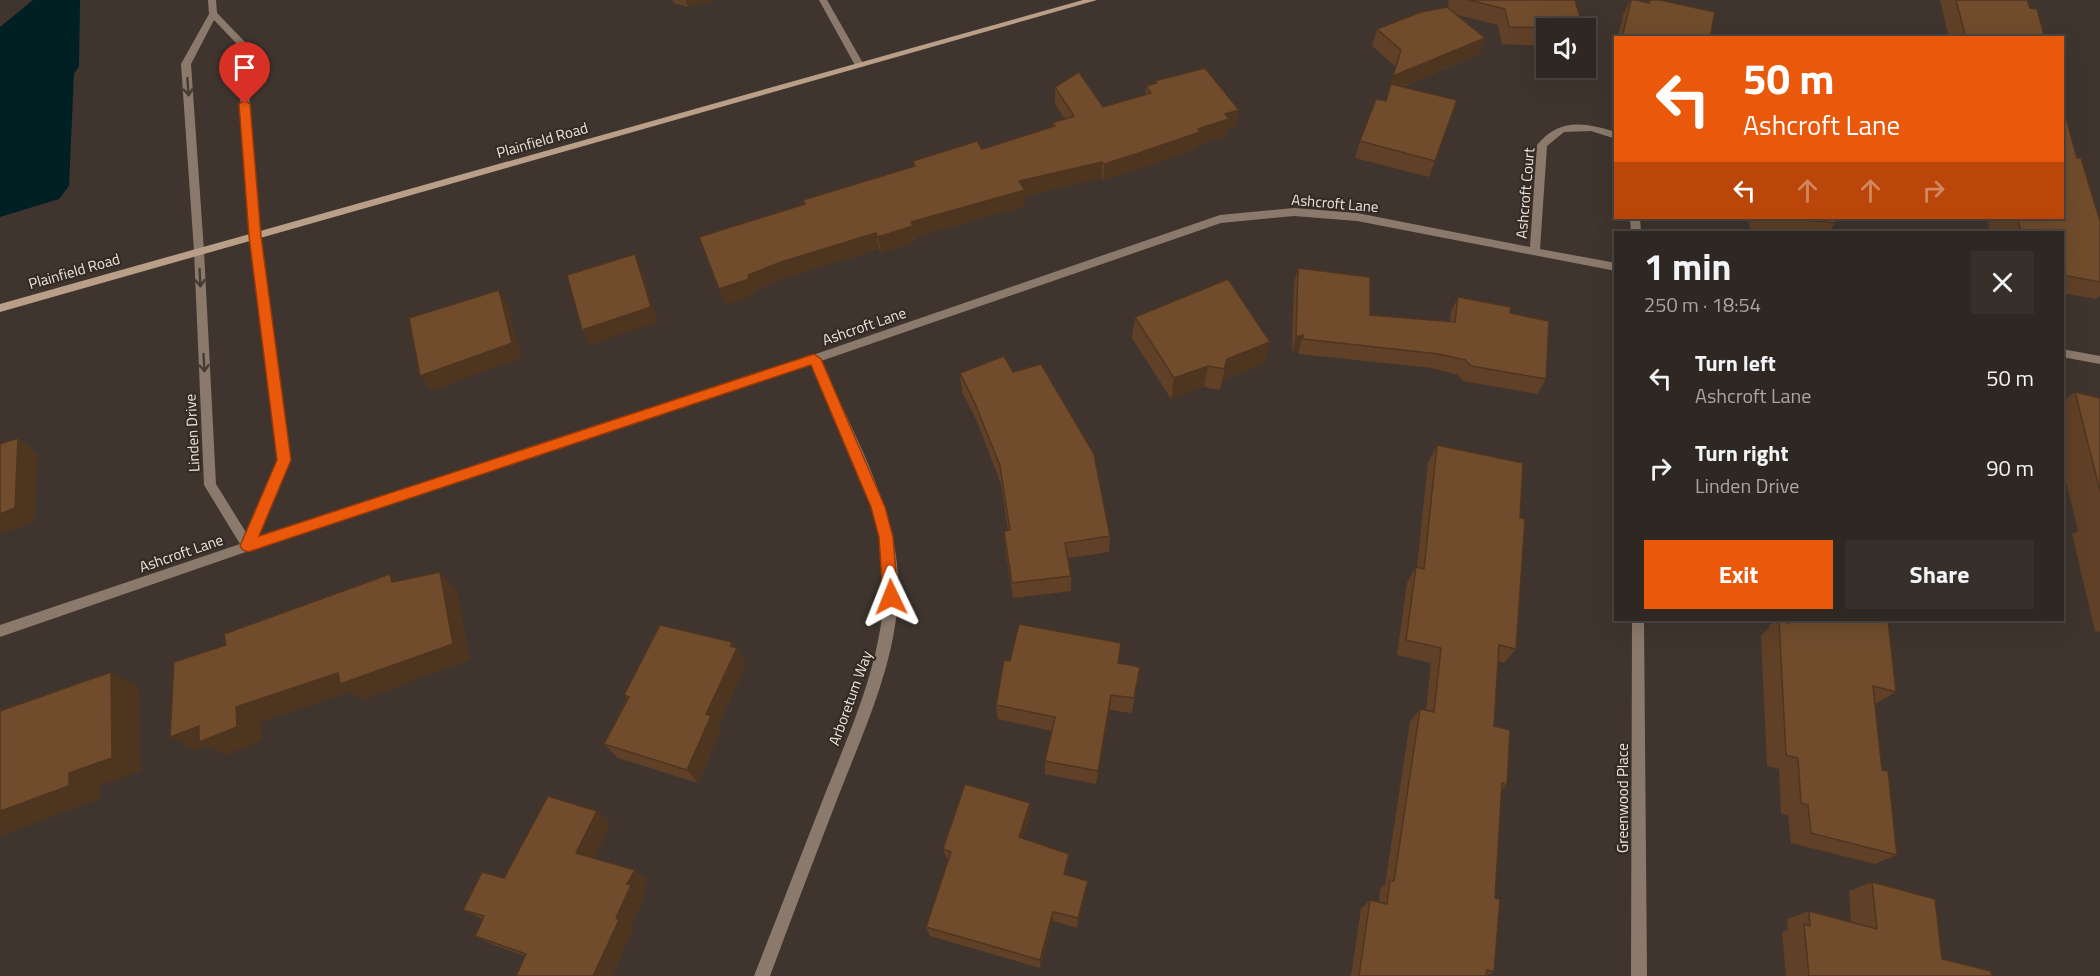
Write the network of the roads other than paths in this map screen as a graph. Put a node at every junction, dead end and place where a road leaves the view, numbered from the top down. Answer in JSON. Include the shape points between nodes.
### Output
{"nodes":[{"id":1,"x":212,"y":0,"type":"edge"},
{"id":2,"x":823,"y":0,"type":"edge"},
{"id":3,"x":1093,"y":0,"type":"edge"},
{"id":4,"x":213,"y":14,"type":"junction"},
{"id":5,"x":859,"y":65,"type":"junction"},
{"id":6,"x":1614,"y":135,"type":"edge"},
{"id":7,"x":255,"y":236,"type":"junction"},
{"id":8,"x":199,"y":251,"type":"junction"},
{"id":9,"x":1535,"y":251,"type":"junction"},
{"id":10,"x":1614,"y":267,"type":"edge"},
{"id":11,"x":0,"y":308,"type":"edge"},
{"id":12,"x":2064,"y":353,"type":"edge"},
{"id":13,"x":814,"y":359,"type":"junction"},
{"id":14,"x":2100,"y":360,"type":"edge"},
{"id":15,"x":248,"y":546,"type":"junction"},
{"id":16,"x":1638,"y":621,"type":"edge"},
{"id":17,"x":0,"y":631,"type":"edge"},
{"id":18,"x":762,"y":976,"type":"edge"},
{"id":19,"x":1639,"y":976,"type":"edge"}],
"edges":[{"from":1,"to":4,"type":"street"},
{"from":2,"to":5,"type":"street"},
{"from":3,"to":5,"type":"main road","name":"Plainfield Road"},
{"from":4,"to":7,"type":"street","via":[[240,42]]},
{"from":4,"to":8,"type":"street","name":"Linden Drive","one_way":true,"via":[[186,64]]},
{"from":5,"to":7,"type":"main road","name":"Plainfield Road"},
{"from":6,"to":9,"type":"street","name":"Ashcroft Court","via":[[1591,128],[1562,129],[1542,145]]},
{"from":7,"to":8,"type":"main road","name":"Plainfield Road"},
{"from":7,"to":15,"type":"street","via":[[284,460]]},
{"from":8,"to":11,"type":"main road","name":"Plainfield Road"},
{"from":8,"to":15,"type":"street","name":"Linden Drive","one_way":true,"via":[[210,485]]},
{"from":9,"to":10,"type":"street","name":"Ashcroft Lane"},
{"from":9,"to":13,"type":"street","name":"Ashcroft Lane","via":[[1357,217],[1294,212],[1220,219]]},
{"from":12,"to":14,"type":"street"},
{"from":13,"to":15,"type":"street","name":"Ashcroft Lane"},
{"from":13,"to":18,"type":"street","name":"Arboretum Way","via":[[883,523],[891,579],[891,615],[878,675]]},
{"from":15,"to":17,"type":"street","name":"Ashcroft Lane"},
{"from":16,"to":19,"type":"street","name":"Greenwood Place"}]}
